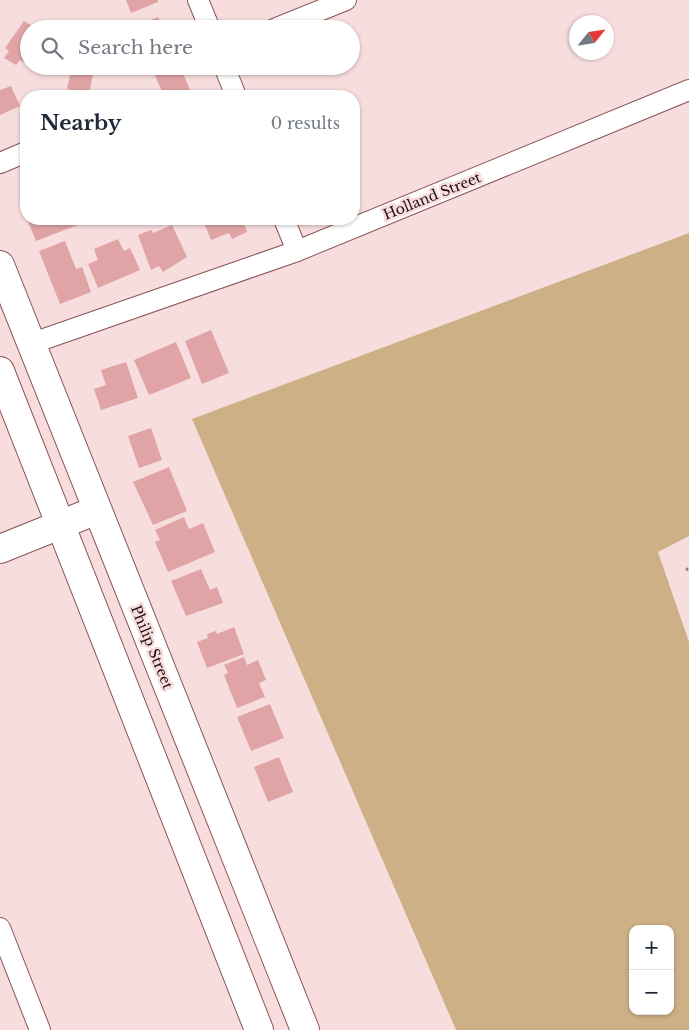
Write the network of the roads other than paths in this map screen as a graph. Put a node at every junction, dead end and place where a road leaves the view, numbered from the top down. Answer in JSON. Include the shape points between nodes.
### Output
{"nodes":[{"id":1,"x":198,"y":0,"type":"edge"},
{"id":2,"x":346,"y":0,"type":"edge"},
{"id":3,"x":206,"y":20,"type":"edge"},
{"id":4,"x":296,"y":20,"type":"edge"},
{"id":5,"x":228,"y":75,"type":"edge"},
{"id":6,"x":234,"y":90,"type":"edge"},
{"id":7,"x":689,"y":90,"type":"edge"},
{"id":8,"x":20,"y":155,"type":"edge"},
{"id":9,"x":0,"y":163,"type":"edge"},
{"id":10,"x":286,"y":225,"type":"edge"},
{"id":11,"x":297,"y":251,"type":"junction"},
{"id":12,"x":0,"y":265,"type":"edge"},
{"id":13,"x":30,"y":344,"type":"junction"},
{"id":14,"x":0,"y":372,"type":"edge"},
{"id":15,"x":97,"y":510,"type":"junction"},
{"id":16,"x":61,"y":525,"type":"junction"},
{"id":17,"x":0,"y":549,"type":"edge"},
{"id":18,"x":0,"y":928,"type":"edge"},
{"id":19,"x":40,"y":1030,"type":"edge"},
{"id":20,"x":259,"y":1030,"type":"edge"},
{"id":21,"x":305,"y":1030,"type":"edge"}],
"edges":[{"from":1,"to":3,"type":"street"},
{"from":2,"to":4,"type":"street"},
{"from":5,"to":6,"type":"street"},
{"from":7,"to":11,"type":"street","name":"Holland Street"},
{"from":8,"to":9,"type":"street"},
{"from":10,"to":11,"type":"street"},
{"from":11,"to":13,"type":"street","name":"Holland Street"},
{"from":12,"to":13,"type":"main road","name":"Philip Street"},
{"from":13,"to":15,"type":"main road","name":"Philip Street"},
{"from":14,"to":16,"type":"main road"},
{"from":15,"to":16,"type":"main road"},
{"from":15,"to":21,"type":"main road","name":"Philip Street"},
{"from":16,"to":17,"type":"main road"},
{"from":16,"to":20,"type":"main road"},
{"from":18,"to":19,"type":"street"}]}
